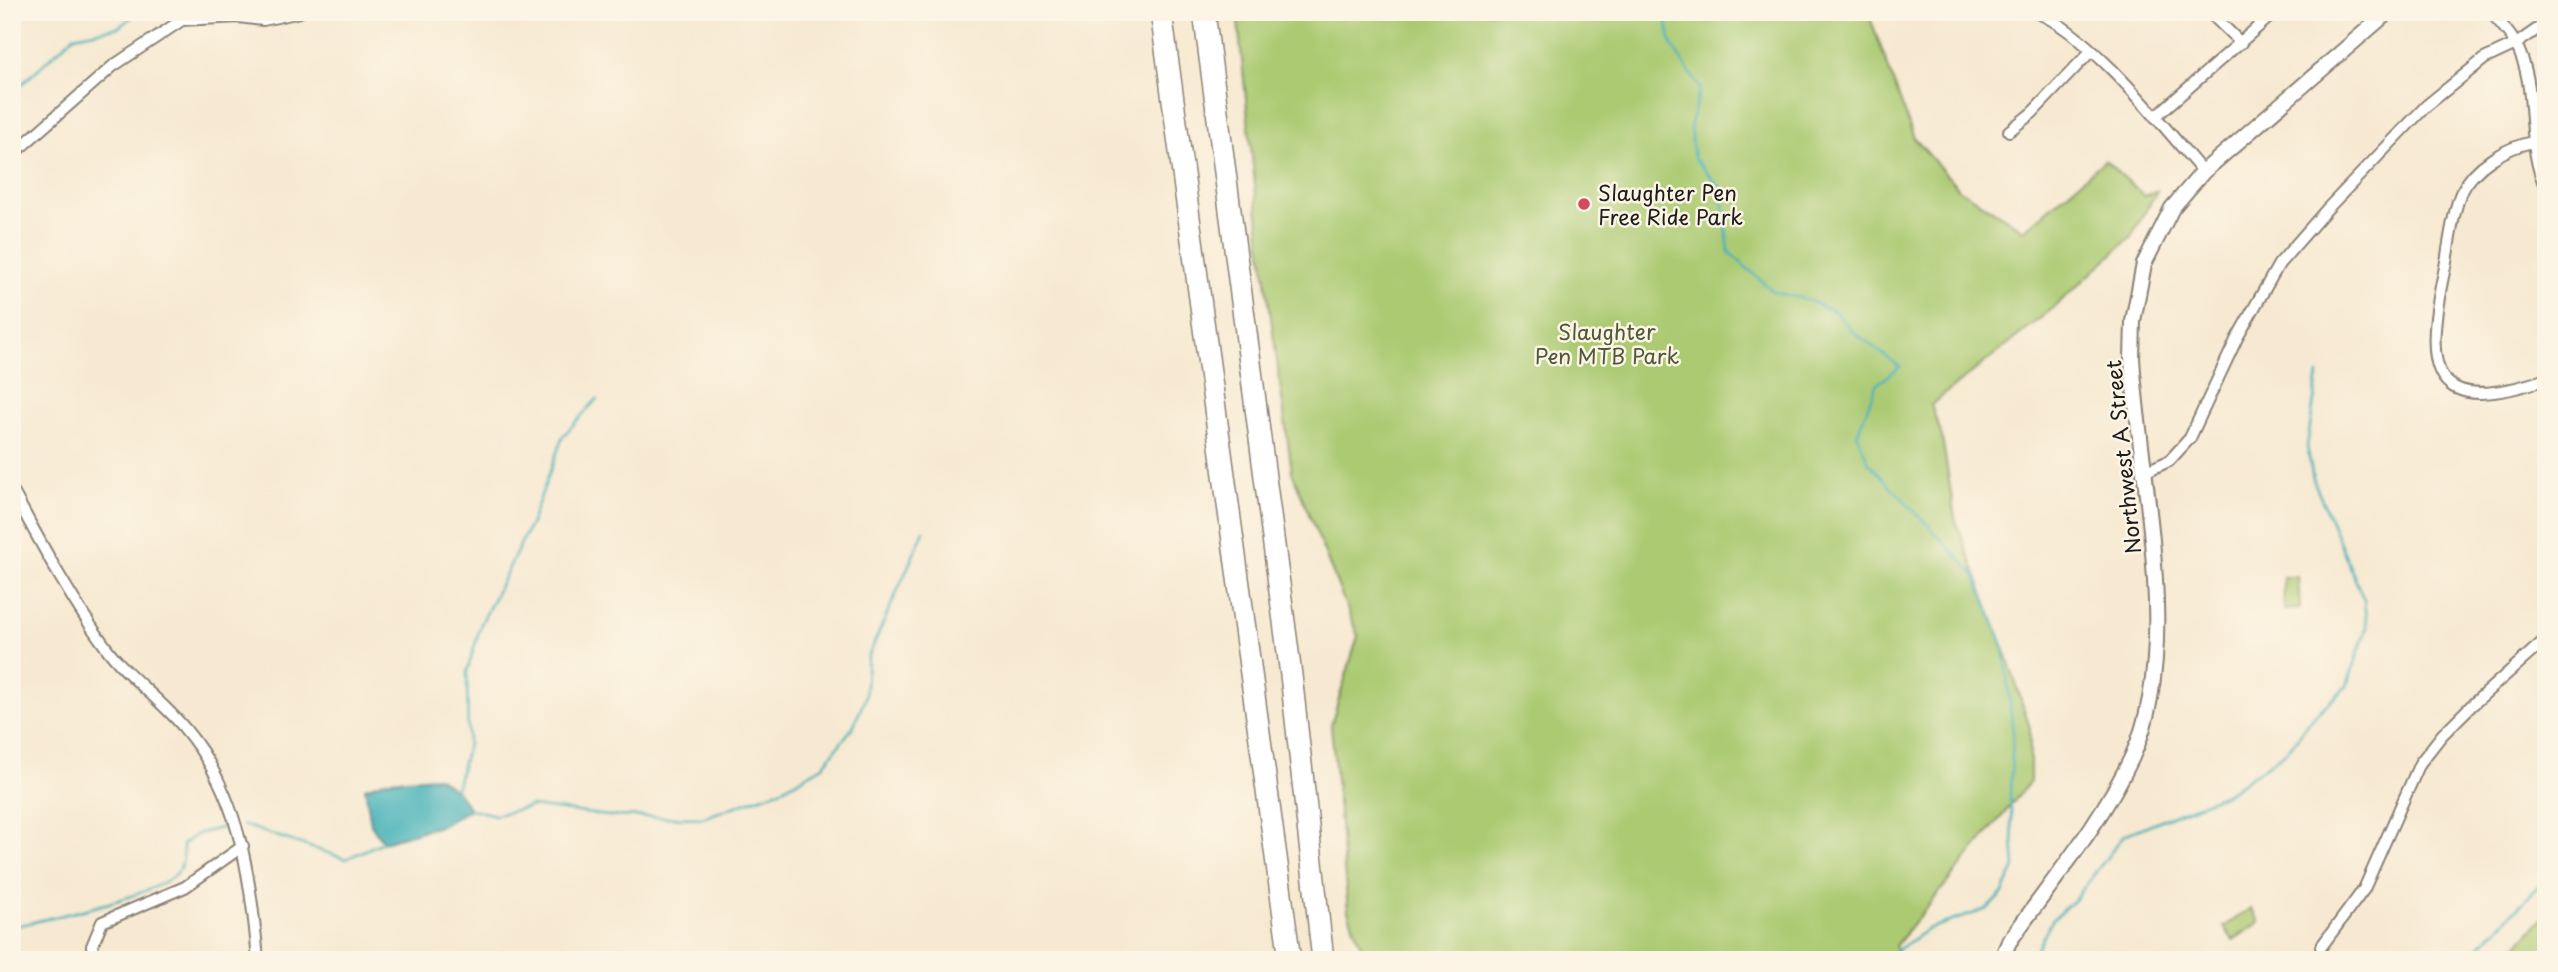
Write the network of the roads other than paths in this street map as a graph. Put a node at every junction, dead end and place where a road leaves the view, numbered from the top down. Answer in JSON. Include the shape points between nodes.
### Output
{"nodes":[{"id":1,"x":300,"y":12,"type":"edge"},
{"id":2,"x":1161,"y":12,"type":"edge"},
{"id":3,"x":1204,"y":12,"type":"edge"},
{"id":4,"x":2035,"y":12,"type":"edge"},
{"id":5,"x":2209,"y":12,"type":"edge"},
{"id":6,"x":2275,"y":12,"type":"edge"},
{"id":7,"x":2388,"y":12,"type":"edge"},
{"id":8,"x":2491,"y":12,"type":"edge"},
{"id":9,"x":2546,"y":23,"type":"edge"},
{"id":10,"x":2241,"y":43,"type":"junction"},
{"id":11,"x":2516,"y":44,"type":"junction"},
{"id":12,"x":2091,"y":51,"type":"junction"},
{"id":13,"x":2155,"y":117,"type":"junction"},
{"id":14,"x":2009,"y":131,"type":"dead end"},
{"id":15,"x":2532,"y":142,"type":"junction"},
{"id":16,"x":12,"y":155,"type":"edge"},
{"id":17,"x":2203,"y":172,"type":"junction"},
{"id":18,"x":2546,"y":188,"type":"edge"},
{"id":19,"x":2546,"y":379,"type":"edge"},
{"id":20,"x":2142,"y":473,"type":"junction"},
{"id":21,"x":12,"y":490,"type":"edge"},
{"id":22,"x":2546,"y":639,"type":"edge"},
{"id":23,"x":243,"y":846,"type":"junction"},
{"id":24,"x":2321,"y":947,"type":"dead end"},
{"id":25,"x":95,"y":960,"type":"edge"},
{"id":26,"x":258,"y":960,"type":"edge"},
{"id":27,"x":1290,"y":960,"type":"edge"},
{"id":28,"x":1323,"y":960,"type":"edge"},
{"id":29,"x":2001,"y":960,"type":"edge"}],
"edges":[{"from":1,"to":16,"type":"street","via":[[263,20],[182,20],[113,66]]},
{"from":2,"to":27,"type":"highway"},
{"from":3,"to":28,"type":"highway","via":[[1296,716]]},
{"from":4,"to":12,"type":"street","via":[[2071,32]]},
{"from":5,"to":10,"type":"street"},
{"from":6,"to":10,"type":"street"},
{"from":7,"to":17,"type":"street","name":"Northwest A Street"},
{"from":8,"to":11,"type":"street"},
{"from":9,"to":11,"type":"street"},
{"from":10,"to":13,"type":"street"},
{"from":11,"to":15,"type":"street","via":[[2528,88]]},
{"from":11,"to":20,"type":"street","via":[[2484,60],[2426,106],[2279,264],[2237,338],[2190,438],[2169,461]]},
{"from":12,"to":13,"type":"street"},
{"from":12,"to":14,"type":"street"},
{"from":13,"to":17,"type":"street"},
{"from":15,"to":18,"type":"street"},
{"from":15,"to":19,"type":"street","via":[[2510,147],[2493,159],[2461,193],[2439,295],[2433,349],[2442,374],[2461,393],[2487,395]]},
{"from":17,"to":20,"type":"street","name":"Northwest A Street","via":[[2172,208],[2144,264],[2133,321],[2132,358]]},
{"from":20,"to":29,"type":"street","name":"Northwest A Street","via":[[2157,605],[2146,713],[2133,755],[2114,790]]},
{"from":21,"to":23,"type":"street","via":[[55,570],[105,647],[143,690],[169,710],[199,748],[218,781]]},
{"from":22,"to":24,"type":"street","via":[[2457,720],[2420,763],[2364,889]]},
{"from":23,"to":25,"type":"street","via":[[185,887],[102,922],[92,946]]},
{"from":23,"to":26,"type":"street"}]}
